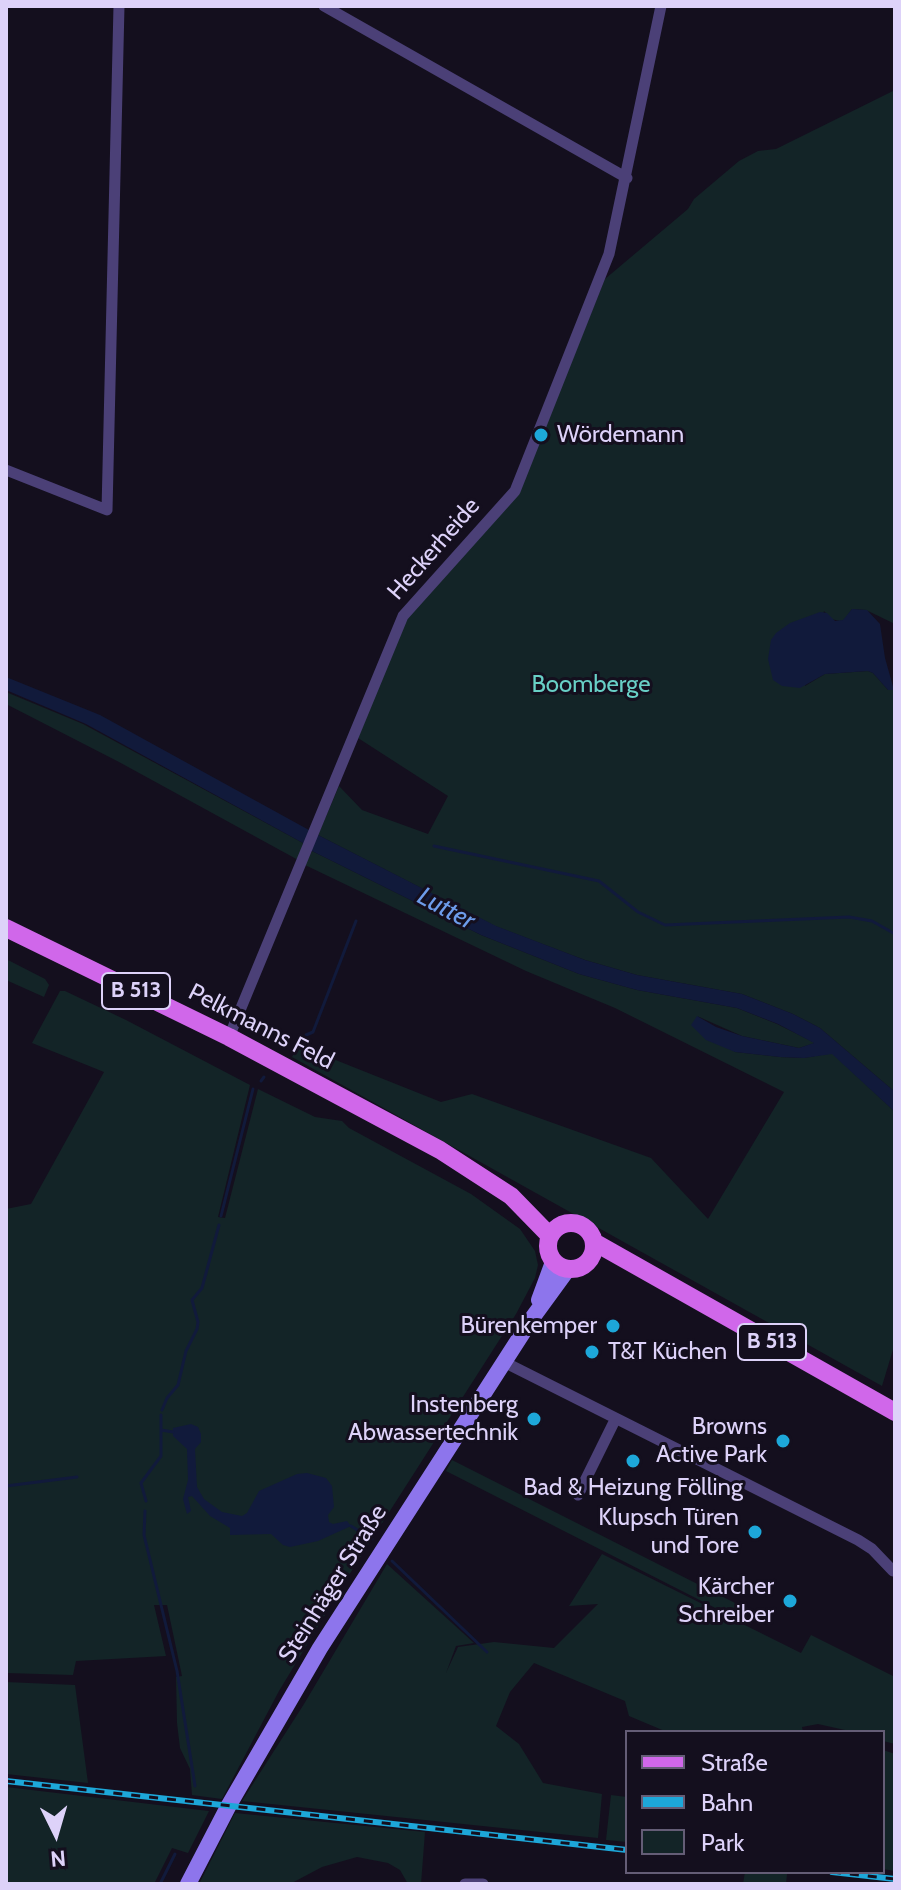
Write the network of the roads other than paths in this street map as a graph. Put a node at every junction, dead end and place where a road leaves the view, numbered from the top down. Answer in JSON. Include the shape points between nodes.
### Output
{"nodes":[{"id":1,"x":119,"y":6,"type":"edge"},
{"id":2,"x":324,"y":6,"type":"edge"},
{"id":3,"x":661,"y":6,"type":"edge"},
{"id":4,"x":627,"y":178,"type":"junction"},
{"id":5,"x":6,"y":470,"type":"edge"},
{"id":6,"x":6,"y":928,"type":"edge"},
{"id":7,"x":229,"y":1037,"type":"junction"},
{"id":8,"x":556,"y":1230,"type":"junction"},
{"id":9,"x":594,"y":1242,"type":"junction"},
{"id":10,"x":588,"y":1262,"type":"junction"},
{"id":11,"x":561,"y":1265,"type":"junction"},
{"id":12,"x":649,"y":1273,"type":"junction"},
{"id":13,"x":504,"y":1362,"type":"junction"},
{"id":14,"x":895,"y":1412,"type":"edge"},
{"id":15,"x":615,"y":1420,"type":"junction"},
{"id":16,"x":578,"y":1495,"type":"dead end"},
{"id":17,"x":893,"y":1571,"type":"edge"},
{"id":18,"x":188,"y":1884,"type":"edge"},
{"id":19,"x":465,"y":1884,"type":"edge"},
{"id":20,"x":483,"y":1884,"type":"edge"}],
"edges":[{"from":1,"to":5,"type":"street","via":[[107,510]]},
{"from":2,"to":4,"type":"street"},
{"from":3,"to":4,"type":"street","name":"Heckerheide"},
{"from":4,"to":7,"type":"street","name":"Heckerheide","via":[[609,254],[515,491],[403,616]]},
{"from":6,"to":7,"type":"main road","name":"Pelkmanns Feld","number":"B 513"},
{"from":7,"to":8,"type":"main road","name":"Pelkmanns Feld","number":"B 513","via":[[448,1154]]},
{"from":8,"to":9,"type":"main road","via":[[572,1223],[582,1226]]},
{"from":8,"to":11,"type":"main road","via":[[549,1254]]},
{"from":9,"to":10,"type":"main road"},
{"from":9,"to":12,"type":"main road","number":"B 513"},
{"from":10,"to":11,"type":"main road","via":[[579,1268]]},
{"from":10,"to":12,"type":"main road","number":"B 513"},
{"from":11,"to":13,"type":"main road","name":"Steinhäger Straße"},
{"from":12,"to":14,"type":"main road","number":"B 513"},
{"from":13,"to":15,"type":"street"},
{"from":13,"to":18,"type":"main road","name":"Steinhäger Straße","via":[[313,1660]]},
{"from":15,"to":16,"type":"street"},
{"from":15,"to":17,"type":"street","via":[[858,1540]]},
{"from":19,"to":20,"type":"street"}]}
